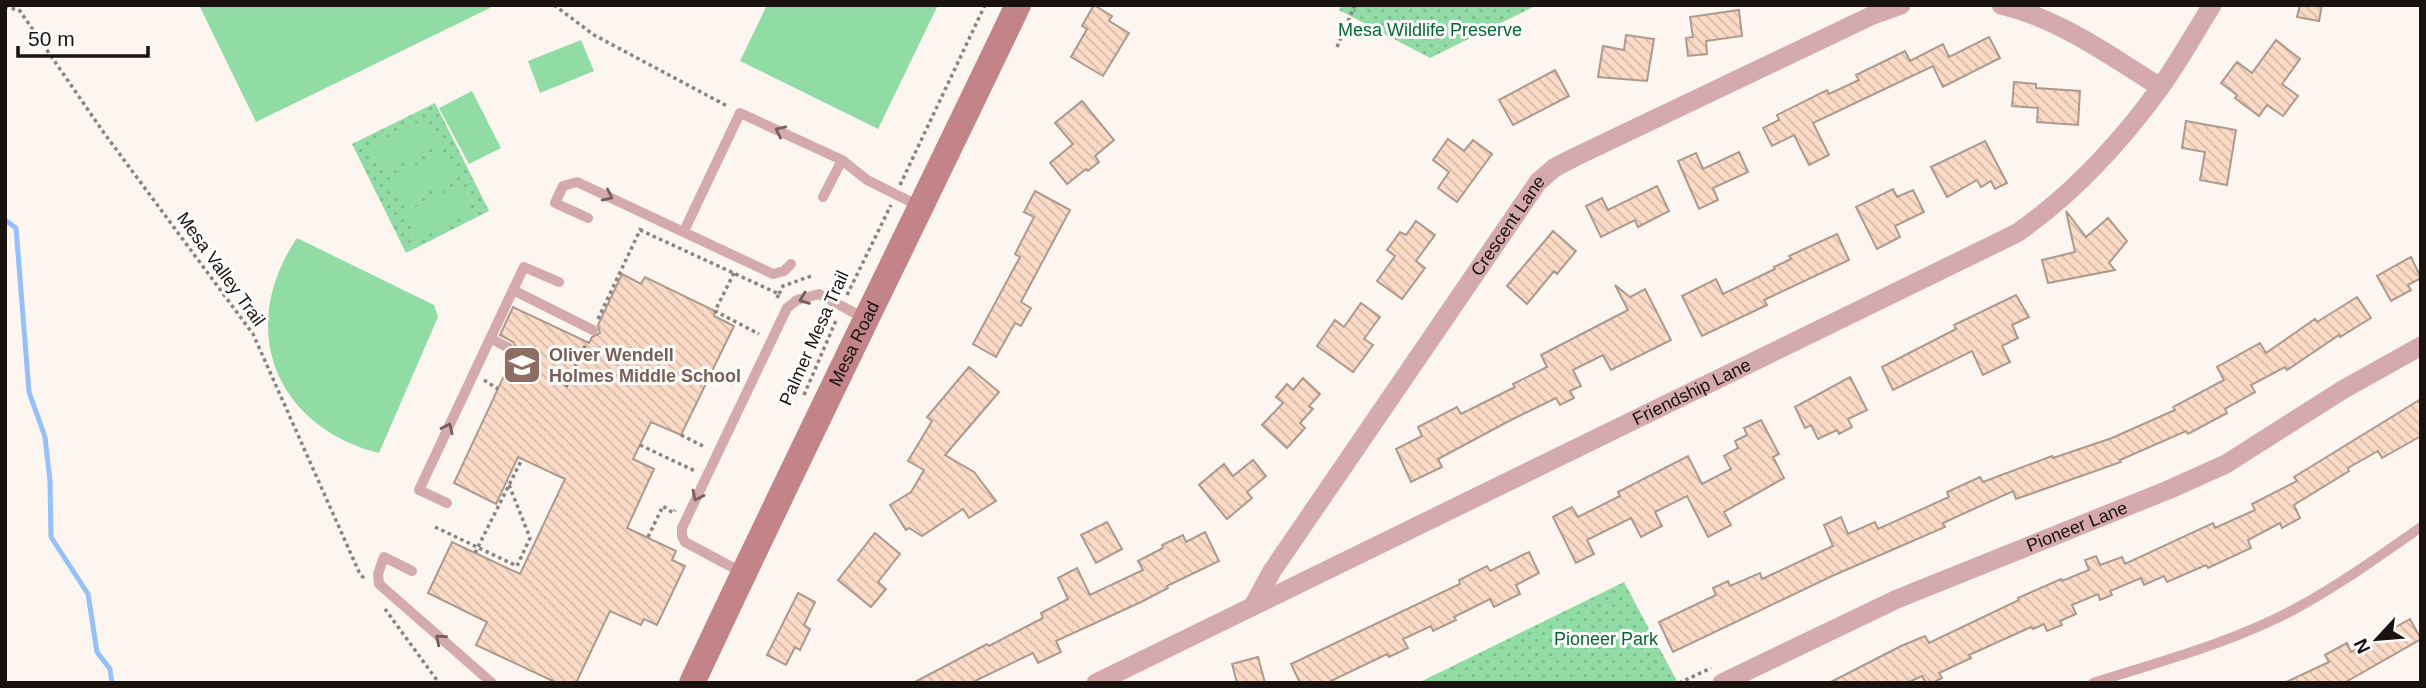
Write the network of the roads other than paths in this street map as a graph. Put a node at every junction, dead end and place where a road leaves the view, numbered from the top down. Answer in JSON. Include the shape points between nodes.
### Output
{"nodes":[{"id":1,"x":1017,"y":5,"type":"edge"},
{"id":2,"x":1901,"y":5,"type":"edge"},
{"id":3,"x":2001,"y":5,"type":"edge"},
{"id":4,"x":2212,"y":5,"type":"edge"},
{"id":5,"x":2160,"y":87,"type":"junction"},
{"id":6,"x":842,"y":160,"type":"junction"},
{"id":7,"x":823,"y":197,"type":"dead end"},
{"id":8,"x":921,"y":207,"type":"junction"},
{"id":9,"x":588,"y":218,"type":"dead end"},
{"id":10,"x":684,"y":231,"type":"junction"},
{"id":11,"x":791,"y":264,"type":"dead end"},
{"id":12,"x":559,"y":282,"type":"dead end"},
{"id":13,"x":513,"y":290,"type":"junction"},
{"id":14,"x":865,"y":318,"type":"junction"},
{"id":15,"x":593,"y":330,"type":"road end"},
{"id":16,"x":490,"y":338,"type":"junction"},
{"id":17,"x":2421,"y":346,"type":"edge"},
{"id":18,"x":509,"y":348,"type":"dead end"},
{"id":19,"x":447,"y":503,"type":"dead end"},
{"id":20,"x":2421,"y":527,"type":"edge"},
{"id":21,"x":412,"y":571,"type":"dead end"},
{"id":22,"x":745,"y":574,"type":"junction"},
{"id":23,"x":1253,"y":607,"type":"junction"},
{"id":24,"x":492,"y":683,"type":"edge"},
{"id":25,"x":692,"y":683,"type":"edge"},
{"id":26,"x":1096,"y":683,"type":"edge"},
{"id":27,"x":1722,"y":683,"type":"edge"},
{"id":28,"x":2093,"y":683,"type":"edge"}],
"edges":[{"from":1,"to":8,"type":"main road","name":"Mesa Road"},
{"from":2,"to":23,"type":"street","name":"Crescent Lane","via":[[1575,157],[1538,182],[1272,571]]},
{"from":3,"to":5,"type":"street","via":[[2060,26]]},
{"from":4,"to":5,"type":"street","name":"Friendship Lane"},
{"from":5,"to":23,"type":"street","name":"Friendship Lane","via":[[2075,186],[2017,233]]},
{"from":6,"to":7,"type":"lane"},
{"from":6,"to":8,"type":"lane","via":[[867,180]]},
{"from":6,"to":10,"type":"lane","one_way":true,"via":[[740,113]]},
{"from":8,"to":14,"type":"main road","name":"Mesa Road"},
{"from":9,"to":10,"type":"lane","one_way":true,"via":[[555,203],[563,186],[577,182]]},
{"from":10,"to":11,"type":"lane","via":[[774,274]]},
{"from":12,"to":13,"type":"lane","via":[[524,267]]},
{"from":13,"to":15,"type":"lane"},
{"from":13,"to":16,"type":"lane"},
{"from":14,"to":22,"type":"main road","name":"Mesa Road"},
{"from":14,"to":22,"type":"lane","one_way":true,"via":[[819,294],[797,300],[788,308],[682,528],[685,542]]},
{"from":16,"to":18,"type":"lane"},
{"from":19,"to":16,"type":"lane","one_way":true,"via":[[419,490]]},
{"from":17,"to":27,"type":"street","name":"Pioneer Lane","via":[[2226,464],[1897,599]]},
{"from":20,"to":28,"type":"lane","via":[[2333,587],[2269,621],[2182,656]]},
{"from":24,"to":21,"type":"lane","one_way":true,"via":[[379,584],[384,557]]},
{"from":22,"to":25,"type":"main road","name":"Mesa Road"},
{"from":23,"to":26,"type":"street","name":"Friendship Lane"}]}
